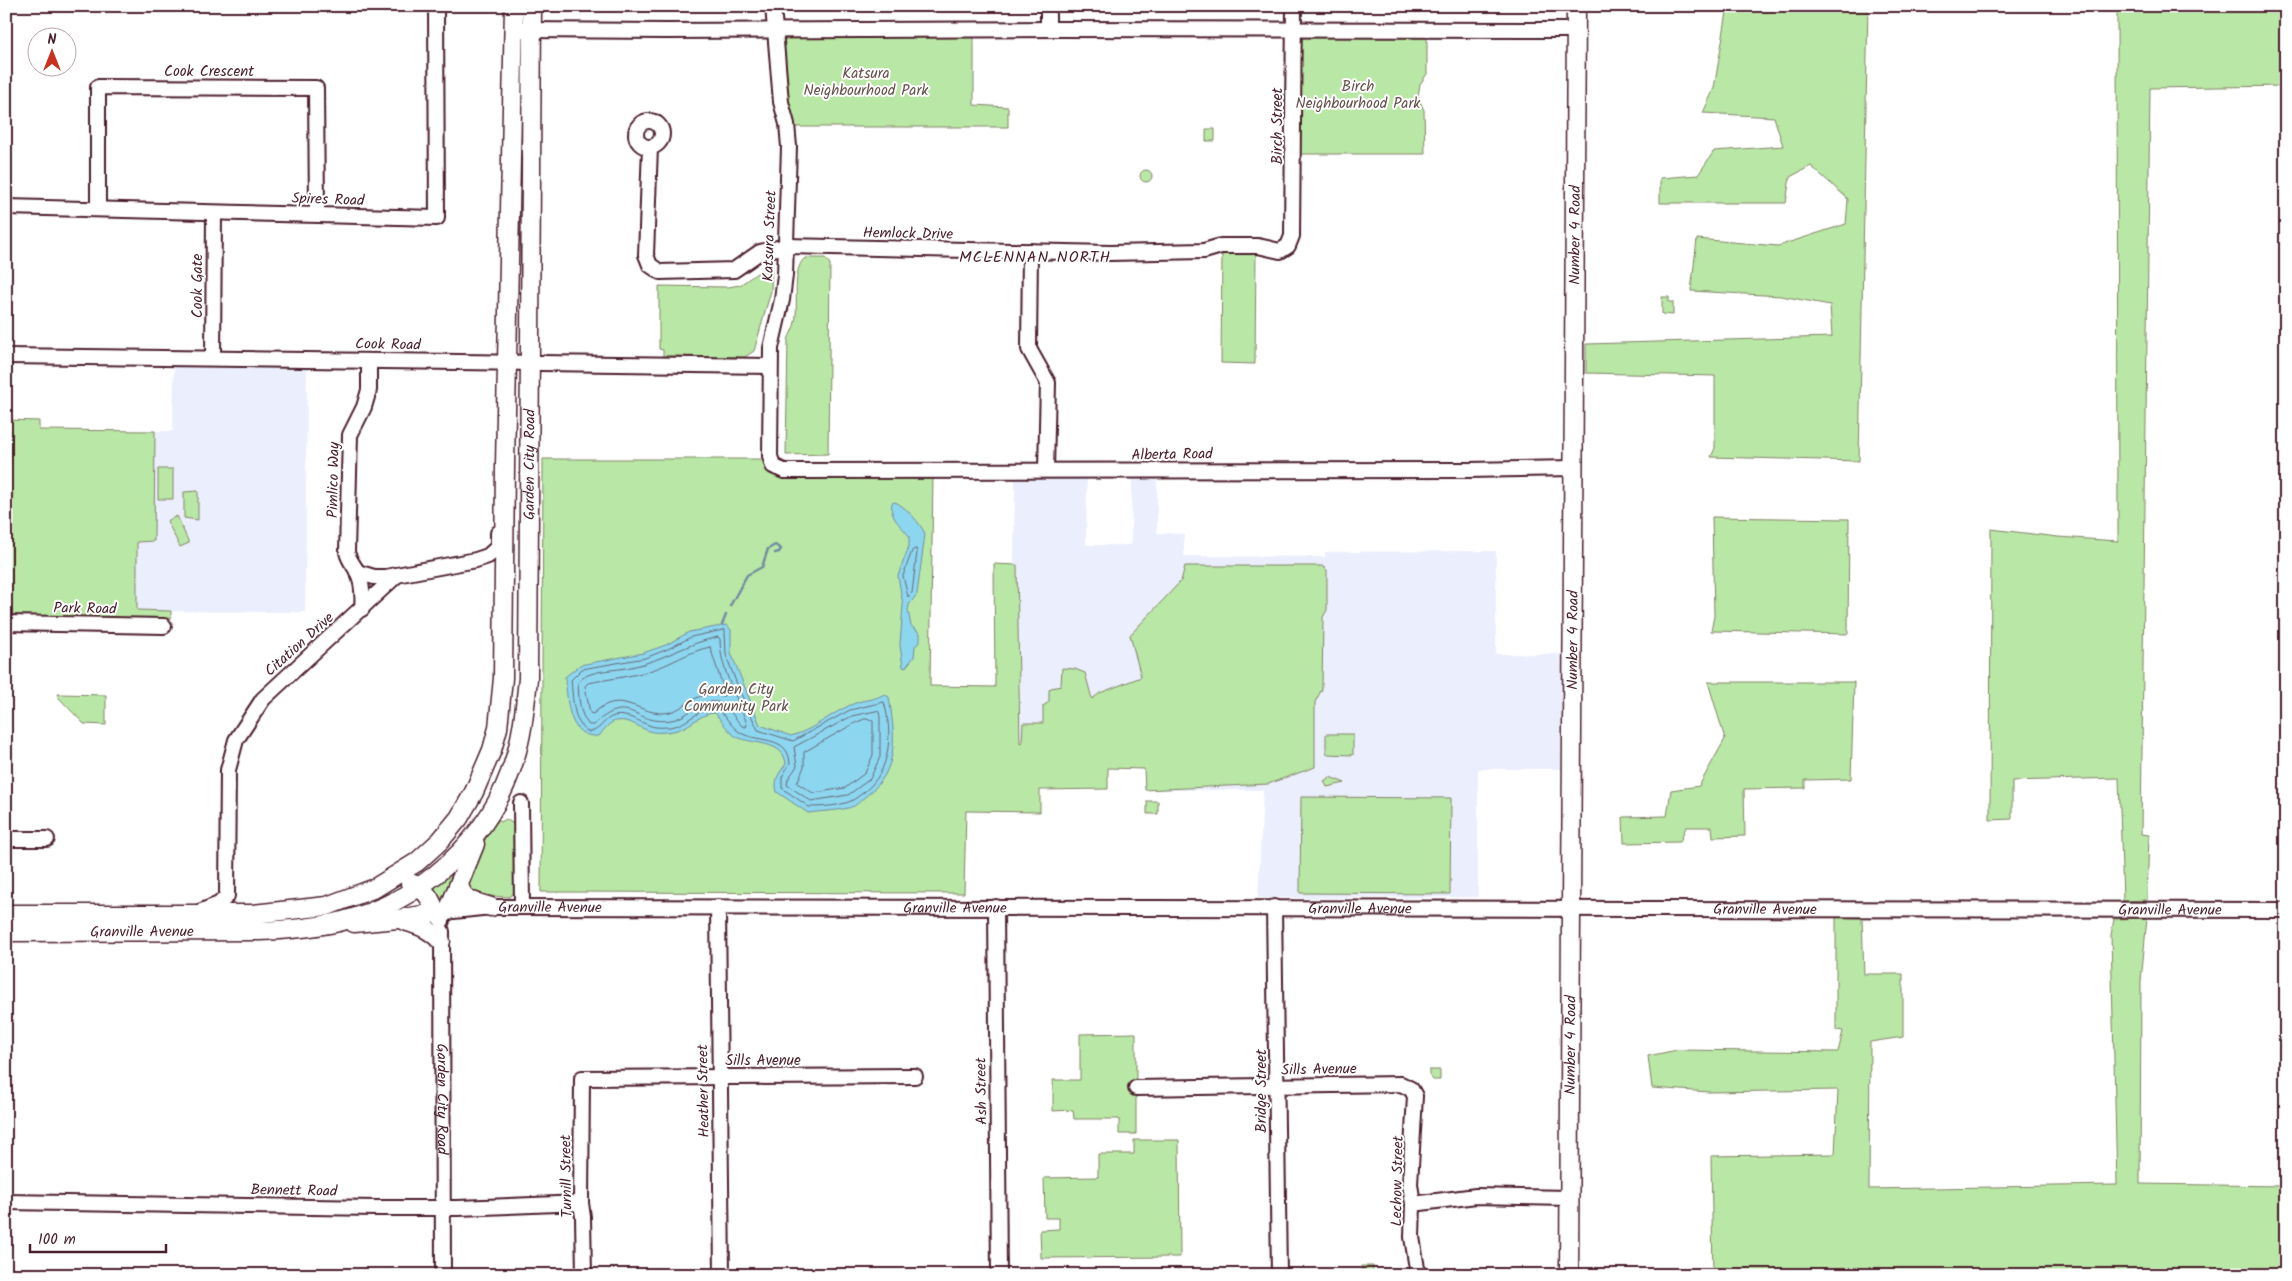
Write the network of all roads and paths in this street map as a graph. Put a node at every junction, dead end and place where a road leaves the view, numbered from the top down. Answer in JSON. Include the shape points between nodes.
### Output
{"nodes":[{"id":1,"x":436,"y":6,"type":"edge"},
{"id":2,"x":514,"y":6,"type":"edge"},
{"id":3,"x":532,"y":6,"type":"edge"},
{"id":4,"x":773,"y":6,"type":"edge"},
{"id":5,"x":1048,"y":6,"type":"edge"},
{"id":6,"x":1294,"y":6,"type":"edge"},
{"id":7,"x":1576,"y":6,"type":"edge"},
{"id":8,"x":513,"y":29,"type":"junction"},
{"id":9,"x":1048,"y":29,"type":"junction"},
{"id":10,"x":1294,"y":29,"type":"junction"},
{"id":11,"x":532,"y":30,"type":"junction"},
{"id":12,"x":776,"y":30,"type":"junction"},
{"id":13,"x":1575,"y":30,"type":"junction"},
{"id":14,"x":650,"y":147,"type":"dead end"},
{"id":15,"x":6,"y":207,"type":"edge"},
{"id":16,"x":98,"y":208,"type":"junction"},
{"id":17,"x":214,"y":213,"type":"junction"},
{"id":18,"x":317,"y":214,"type":"junction"},
{"id":19,"x":786,"y":246,"type":"junction"},
{"id":20,"x":1288,"y":246,"type":"joint"},
{"id":21,"x":1030,"y":251,"type":"junction"},
{"id":22,"x":6,"y":356,"type":"edge"},
{"id":23,"x":213,"y":358,"type":"junction"},
{"id":24,"x":369,"y":360,"type":"junction"},
{"id":25,"x":508,"y":362,"type":"junction"},
{"id":26,"x":530,"y":362,"type":"junction"},
{"id":27,"x":770,"y":366,"type":"junction"},
{"id":28,"x":504,"y":465,"type":"junction"},
{"id":29,"x":773,"y":466,"type":"joint"},
{"id":30,"x":1573,"y":468,"type":"junction"},
{"id":31,"x":1046,"y":470,"type":"junction"},
{"id":32,"x":357,"y":572,"type":"junction"},
{"id":33,"x":398,"y":575,"type":"junction"},
{"id":34,"x":362,"y":609,"type":"junction"},
{"id":35,"x":6,"y":623,"type":"edge"},
{"id":36,"x":164,"y":626,"type":"dead end"},
{"id":37,"x":521,"y":803,"type":"dead end"},
{"id":38,"x":483,"y":825,"type":"junction"},
{"id":39,"x":6,"y":839,"type":"edge"},
{"id":40,"x":47,"y":839,"type":"dead end"},
{"id":41,"x":416,"y":862,"type":"junction"},
{"id":42,"x":458,"y":884,"type":"junction"},
{"id":43,"x":415,"y":887,"type":"junction"},
{"id":44,"x":327,"y":906,"type":"junction"},
{"id":45,"x":491,"y":907,"type":"junction"},
{"id":46,"x":522,"y":907,"type":"junction"},
{"id":47,"x":718,"y":907,"type":"junction"},
{"id":48,"x":996,"y":907,"type":"junction"},
{"id":49,"x":1274,"y":907,"type":"junction"},
{"id":50,"x":1571,"y":908,"type":"junction"},
{"id":51,"x":2286,"y":910,"type":"edge"},
{"id":52,"x":6,"y":914,"type":"edge"},
{"id":53,"x":194,"y":914,"type":"junction"},
{"id":54,"x":442,"y":915,"type":"junction"},
{"id":55,"x":398,"y":919,"type":"junction"},
{"id":56,"x":339,"y":922,"type":"junction"},
{"id":57,"x":6,"y":932,"type":"edge"},
{"id":58,"x":441,"y":941,"type":"junction"},
{"id":59,"x":719,"y":1076,"type":"junction"},
{"id":60,"x":915,"y":1076,"type":"dead end"},
{"id":61,"x":582,"y":1078,"type":"joint"},
{"id":62,"x":1278,"y":1086,"type":"junction"},
{"id":63,"x":1136,"y":1088,"type":"dead end"},
{"id":64,"x":1411,"y":1089,"type":"joint"},
{"id":65,"x":1570,"y":1198,"type":"junction"},
{"id":66,"x":6,"y":1202,"type":"edge"},
{"id":67,"x":581,"y":1203,"type":"junction"},
{"id":68,"x":1413,"y":1204,"type":"junction"},
{"id":69,"x":442,"y":1208,"type":"junction"},
{"id":70,"x":443,"y":1275,"type":"edge"},
{"id":71,"x":584,"y":1275,"type":"edge"},
{"id":72,"x":722,"y":1275,"type":"edge"},
{"id":73,"x":999,"y":1275,"type":"edge"},
{"id":74,"x":1279,"y":1275,"type":"edge"},
{"id":75,"x":1418,"y":1275,"type":"edge"},
{"id":76,"x":1569,"y":1275,"type":"edge"}],
"edges":[{"from":1,"to":18,"type":"street","name":"Spires Road","via":[[438,218]]},
{"from":2,"to":8,"type":"main road","name":"Garden City Road"},
{"from":3,"to":11,"type":"main road","name":"Garden City Road"},
{"from":4,"to":12,"type":"street","name":"Katsura Street"},
{"from":5,"to":9,"type":"street"},
{"from":6,"to":10,"type":"street","name":"Birch Street"},
{"from":7,"to":13,"type":"main road","name":"Number 4 Road"},
{"from":8,"to":11,"type":"street"},
{"from":8,"to":25,"type":"main road","name":"Garden City Road"},
{"from":9,"to":10,"type":"street"},
{"from":9,"to":12,"type":"street"},
{"from":10,"to":13,"type":"street"},
{"from":10,"to":20,"type":"street","name":"Birch Street","via":[[1292,236]]},
{"from":11,"to":12,"type":"street"},
{"from":11,"to":26,"type":"main road","name":"Garden City Road"},
{"from":12,"to":19,"type":"street","name":"Katsura Street","via":[[788,146]]},
{"from":13,"to":30,"type":"main road","name":"Number 4 Road"},
{"from":14,"to":19,"type":"street","name":"Hemlock Drive","via":[[646,255],[650,265],[660,272],[734,270],[760,252]]},
{"from":15,"to":16,"type":"street","name":"Spires Road"},
{"from":16,"to":17,"type":"street","name":"Spires Road"},
{"from":16,"to":18,"type":"street","name":"Cook Crescent","via":[[98,87],[316,88]]},
{"from":17,"to":18,"type":"street","name":"Spires Road"},
{"from":17,"to":23,"type":"street","name":"Cook Gate"},
{"from":19,"to":21,"type":"street","name":"Hemlock Drive"},
{"from":19,"to":27,"type":"street","name":"Katsura Street","via":[[782,300],[773,335]]},
{"from":20,"to":21,"type":"street","name":"Hemlock Drive","via":[[1280,251],[1258,246],[1221,246],[1204,251]]},
{"from":21,"to":31,"type":"street","via":[[1029,349],[1048,383]]},
{"from":22,"to":23,"type":"street","name":"Cook Road"},
{"from":23,"to":24,"type":"street","name":"Cook Road"},
{"from":24,"to":25,"type":"street","name":"Cook Road"},
{"from":24,"to":32,"type":"street","name":"Pimlico Way","via":[[369,390],[350,435],[347,552]]},
{"from":25,"to":26,"type":"street","name":"Cook Road"},
{"from":25,"to":28,"type":"main road","name":"Garden City Road"},
{"from":26,"to":27,"type":"street","name":"Cook Road"},
{"from":26,"to":38,"type":"main road","name":"Garden City Road","via":[[526,704],[512,768]]},
{"from":27,"to":29,"type":"street","name":"Katsura Street","via":[[770,456]]},
{"from":28,"to":33,"type":"street","via":[[499,477],[498,547],[493,553],[476,560]]},
{"from":28,"to":41,"type":"main road","name":"Garden City Road","via":[[503,678],[498,728],[485,770],[459,818]]},
{"from":29,"to":31,"type":"street","name":"Alberta Road","via":[[784,471]]},
{"from":30,"to":31,"type":"street","name":"Alberta Road"},
{"from":30,"to":50,"type":"main road","name":"Number 4 Road"},
{"from":32,"to":33,"type":"street","via":[[374,577]]},
{"from":32,"to":34,"type":"street","name":"Pimlico Way","via":[[363,592]]},
{"from":33,"to":34,"type":"street","name":"Citation Drive"},
{"from":34,"to":53,"type":"street","name":"Citation Drive","via":[[263,699],[240,730],[228,770],[227,896],[219,904]]},
{"from":35,"to":36,"type":"street","name":"Park Road"},
{"from":37,"to":46,"type":"street"},
{"from":38,"to":42,"type":"main road"},
{"from":38,"to":43,"type":"main road","name":"Garden City Road","via":[[451,862]]},
{"from":39,"to":40,"type":"street"},
{"from":41,"to":43,"type":"main road"},
{"from":41,"to":44,"type":"main road","name":"Granville Avenue","via":[[375,888]]},
{"from":42,"to":45,"type":"main road","via":[[468,900]]},
{"from":42,"to":54,"type":"main road"},
{"from":43,"to":44,"type":"main road","via":[[398,884],[342,908]]},
{"from":43,"to":54,"type":"main road","via":[[425,908]]},
{"from":43,"to":56,"type":"main road","name":"Granville Avenue","via":[[383,906]]},
{"from":44,"to":53,"type":"main road","name":"Granville Avenue","via":[[268,913]]},
{"from":45,"to":46,"type":"street","name":"Granville Avenue"},
{"from":45,"to":54,"type":"street","name":"Granville Avenue"},
{"from":46,"to":47,"type":"street","name":"Granville Avenue"},
{"from":47,"to":48,"type":"street","name":"Granville Avenue"},
{"from":47,"to":59,"type":"street","name":"Heather Street"},
{"from":48,"to":49,"type":"street","name":"Granville Avenue"},
{"from":48,"to":73,"type":"street","name":"Ash Street"},
{"from":49,"to":50,"type":"street","name":"Granville Avenue"},
{"from":49,"to":62,"type":"street","name":"Bridge Street"},
{"from":50,"to":51,"type":"street","name":"Granville Avenue"},
{"from":50,"to":65,"type":"main road","name":"Number 4 Road"},
{"from":52,"to":53,"type":"main road","name":"Granville Avenue"},
{"from":54,"to":55,"type":"main road"},
{"from":54,"to":58,"type":"street","name":"Garden City Road"},
{"from":55,"to":56,"type":"main road"},
{"from":55,"to":58,"type":"main road","via":[[422,926]]},
{"from":56,"to":57,"type":"main road","name":"Granville Avenue","via":[[259,931]]},
{"from":58,"to":69,"type":"street","name":"Garden City Road"},
{"from":59,"to":60,"type":"street","name":"Sills Avenue"},
{"from":59,"to":61,"type":"street","name":"Sills Avenue"},
{"from":59,"to":72,"type":"street","name":"Heather Street"},
{"from":61,"to":67,"type":"street","name":"Turnill Street"},
{"from":62,"to":63,"type":"street","name":"Sills Avenue"},
{"from":62,"to":64,"type":"street","name":"Sills Avenue","via":[[1401,1084]]},
{"from":62,"to":74,"type":"street","name":"Bridge Street"},
{"from":64,"to":68,"type":"street","name":"Lechow Street","via":[[1415,1096],[1410,1184]]},
{"from":65,"to":68,"type":"street","via":[[1476,1196]]},
{"from":65,"to":76,"type":"main road","name":"Number 4 Road"},
{"from":66,"to":69,"type":"street","name":"Bennett Road"},
{"from":67,"to":69,"type":"street","name":"Bennett Road"},
{"from":67,"to":71,"type":"street","name":"Turnill Street"},
{"from":68,"to":75,"type":"street","name":"Lechow Street","via":[[1412,1237]]},
{"from":69,"to":70,"type":"street","name":"Garden City Road"}]}
